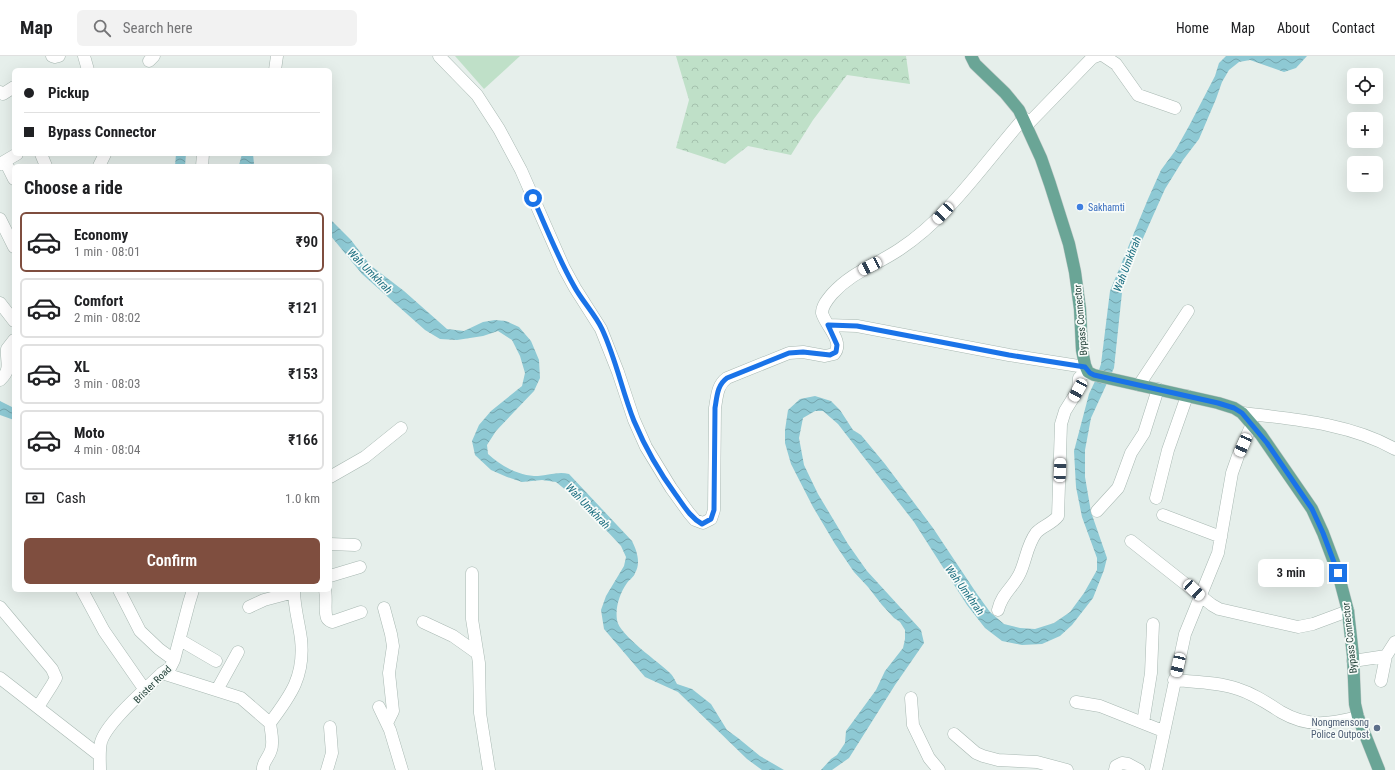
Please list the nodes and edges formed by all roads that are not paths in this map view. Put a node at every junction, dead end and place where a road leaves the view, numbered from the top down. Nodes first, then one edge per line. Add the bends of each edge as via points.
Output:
1 (52, 56) edge
2 (58, 56) edge
3 (84, 56) edge
4 (276, 56) edge
5 (439, 56) edge
6 (1097, 56) edge
7 (1104, 56) edge
8 (976, 63) edge
9 (87, 68) edge
10 (275, 68) edge
11 (12, 88) edge
12 (0, 92) edge
13 (1176, 108) dead end
14 (1025, 122) junction
15 (14, 156) edge
16 (3, 162) edge
17 (12, 176) edge
18 (0, 219) edge
19 (12, 238) edge
20 (1188, 311) dead end
21 (828, 325) junction
22 (12, 343) edge
23 (1089, 371) junction
24 (0, 380) edge
25 (1138, 385) junction
26 (1158, 389) junction
27 (1187, 396) junction
28 (1242, 413) junction
29 (1252, 424) junction
30 (401, 428) dead end
31 (1395, 449) edge
32 (332, 476) edge
33 (1156, 498) dead end
34 (1097, 511) dead end
35 (1163, 515) dead end
36 (1221, 536) junction
37 (1131, 541) dead end
38 (332, 544) edge
39 (355, 545) dead end
40 (360, 567) dead end
41 (472, 573) dead end
42 (332, 575) edge
43 (83, 592) edge
44 (120, 592) edge
45 (192, 592) edge
46 (291, 592) edge
47 (294, 592) edge
48 (326, 592) edge
49 (1200, 596) junction
50 (249, 607) dead end
51 (384, 608) dead end
52 (1, 609) edge
53 (998, 610) dead end
54 (1348, 611) junction
55 (361, 612) dead end
56 (423, 622) dead end
57 (1153, 624) dead end
58 (180, 640) junction
59 (1395, 642) edge
60 (238, 652) dead end
61 (477, 653) junction
62 (1386, 656) junction
63 (174, 660) junction
64 (216, 661) dead end
65 (1353, 661) junction
66 (162, 673) junction
67 (0, 678) edge
68 (1174, 680) junction
69 (1381, 680) dead end
70 (145, 690) junction
71 (217, 690) junction
72 (911, 698) dead end
73 (1076, 702) dead end
74 (38, 707) junction
75 (379, 707) dead end
76 (1358, 717) junction
77 (387, 723) junction
78 (1142, 723) junction
79 (270, 724) junction
80 (330, 727) dead end
81 (1163, 731) junction
82 (954, 734) dead end
83 (99, 755) junction
84 (100, 770) edge
85 (263, 770) edge
86 (327, 770) edge
87 (402, 770) edge
88 (489, 770) edge
89 (939, 770) edge
90 (1067, 770) edge
91 (1115, 770) edge
92 (1139, 770) edge
93 (1156, 770) edge
94 (1379, 770) edge

1 - 2 street
3 - 9 street
4 - 10 street
5 - 21 street via 477,95 499,129 521,170 574,288 602,329 646,447 671,488 695,520 702,524 713,516 715,408 721,384 727,378 789,353 803,352 826,356 834,354 837,345
6 - 14 street
7 - 13 street via 1116,64 1138,95
8 - 14 main road, Bypass Connector via 1012,99
11 - 12 street via 3,94
14 - 21 street via 924,232 839,286 822,309
14 - 23 main road, Bypass Connector via 1050,184 1069,244 1080,309 1082,350
15 - 16 street
16 - 17 street
18 - 19 street
20 - 25 street
21 - 23 street via 857,326
22 - 24 street via 7,350 8,368
23 - 25 main road, Bypass Connector
23 - 53 street via 1079,378 1078,390 1065,411 1061,424 1058,516 1040,529 1029,544 1020,573 1000,600
25 - 26 main road, Bypass Connector
26 - 27 main road, Bypass Connector
26 - 34 street via 1144,432 1131,453 1118,488
27 - 28 main road, Bypass Connector via 1222,404
27 - 33 street via 1168,450
28 - 29 main road, Bypass Connector
28 - 31 street via 1347,430 1381,441
29 - 36 street via 1232,473
29 - 54 main road, Bypass Connector via 1312,509 1335,566
30 - 32 street via 366,457
35 - 36 street
36 - 49 street via 1214,565
37 - 49 street
38 - 39 street
40 - 42 street
41 - 61 street via 472,619
43 - 70 street via 104,631
44 - 63 street via 140,630
45 - 58 street, Brister Road
46 - 50 street
47 - 79 street via 302,657 300,673 293,690
48 - 55 street via 328,620 332,622
49 - 54 street via 1219,609 1298,627
49 - 68 street via 1185,634
51 - 77 street via 392,646 389,680 393,711
52 - 74 street via 52,669 56,678
54 - 65 main road, Bypass Connector
56 - 61 street via 453,636
57 - 78 street via 1150,673
58 - 63 street, Brister Road
58 - 64 street
59 - 62 street
60 - 71 street
61 - 88 street via 480,713
62 - 65 street
62 - 69 street
63 - 66 street, Brister Road via 170,668
65 - 76 main road, Bypass Connector
66 - 70 street, Brister Road
66 - 71 street
67 - 74 street
68 - 76 street via 1224,685 1256,696 1289,716 1314,723 1329,724
68 - 81 street
70 - 83 street, Brister Road via 115,720 101,742
71 - 79 street via 241,698
72 - 89 street via 913,725 929,758
73 - 78 street via 1100,706
74 - 83 street
75 - 77 street
76 - 94 main road, Bypass Connector
77 - 87 street
78 - 81 street
79 - 85 street via 272,748 263,764
80 - 86 street via 332,754
81 - 93 street
82 - 90 street via 982,756 998,760 1036,762
83 - 84 street, Brister Road
91 - 92 street via 1116,766 1122,763

